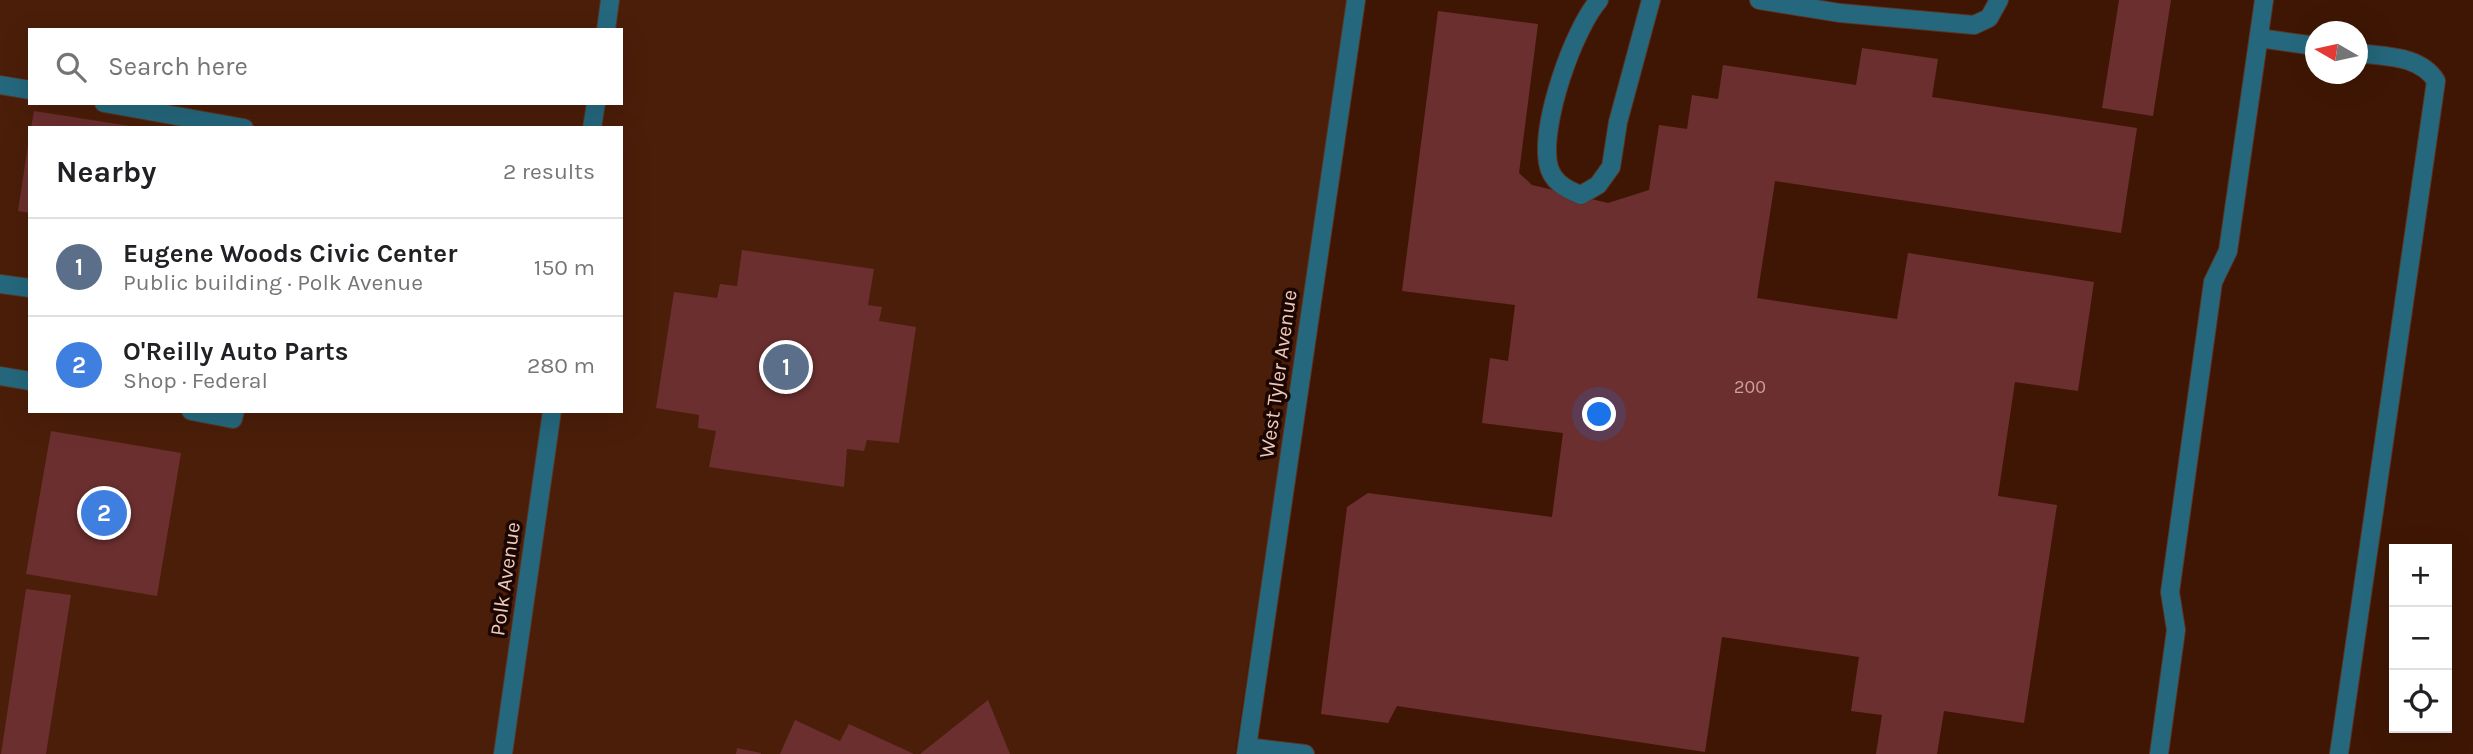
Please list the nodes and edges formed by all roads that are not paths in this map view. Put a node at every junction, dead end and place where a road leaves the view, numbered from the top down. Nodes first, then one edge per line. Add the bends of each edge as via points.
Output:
1 (610, 0) edge
2 (1356, 0) edge
3 (1599, 0) edge
4 (1651, 0) edge
5 (1759, 0) edge
6 (1999, 0) edge
7 (2264, 0) edge
8 (606, 28) edge
9 (2259, 38) junction
10 (2305, 45) edge
11 (2368, 55) edge
12 (0, 85) edge
13 (28, 90) edge
14 (115, 105) edge
15 (596, 105) edge
16 (233, 126) edge
17 (592, 126) edge
18 (0, 284) edge
19 (28, 288) edge
20 (0, 376) edge
21 (28, 381) edge
22 (202, 413) edge
23 (234, 413) edge
24 (552, 413) edge
25 (1247, 750) edge
26 (503, 754) edge
27 (1305, 754) edge
28 (2159, 754) edge
29 (2339, 754) edge

1 - 8 street
2 - 25 street, West Tyler Avenue
3 - 4 street via 1576,35 1558,89 1548,141 1548,165 1560,186 1581,195 1598,186 1611,167 1618,122
5 - 6 street via 1840,13 1974,25 1989,18
7 - 9 street
9 - 10 street
9 - 28 street via 2228,251 2211,295 2170,592 2176,630
11 - 29 street via 2416,62 2436,81
12 - 13 street
14 - 16 street
15 - 17 street
18 - 19 street
20 - 21 street
22 - 23 street via 233,419
24 - 26 street, Polk Avenue
25 - 27 street

